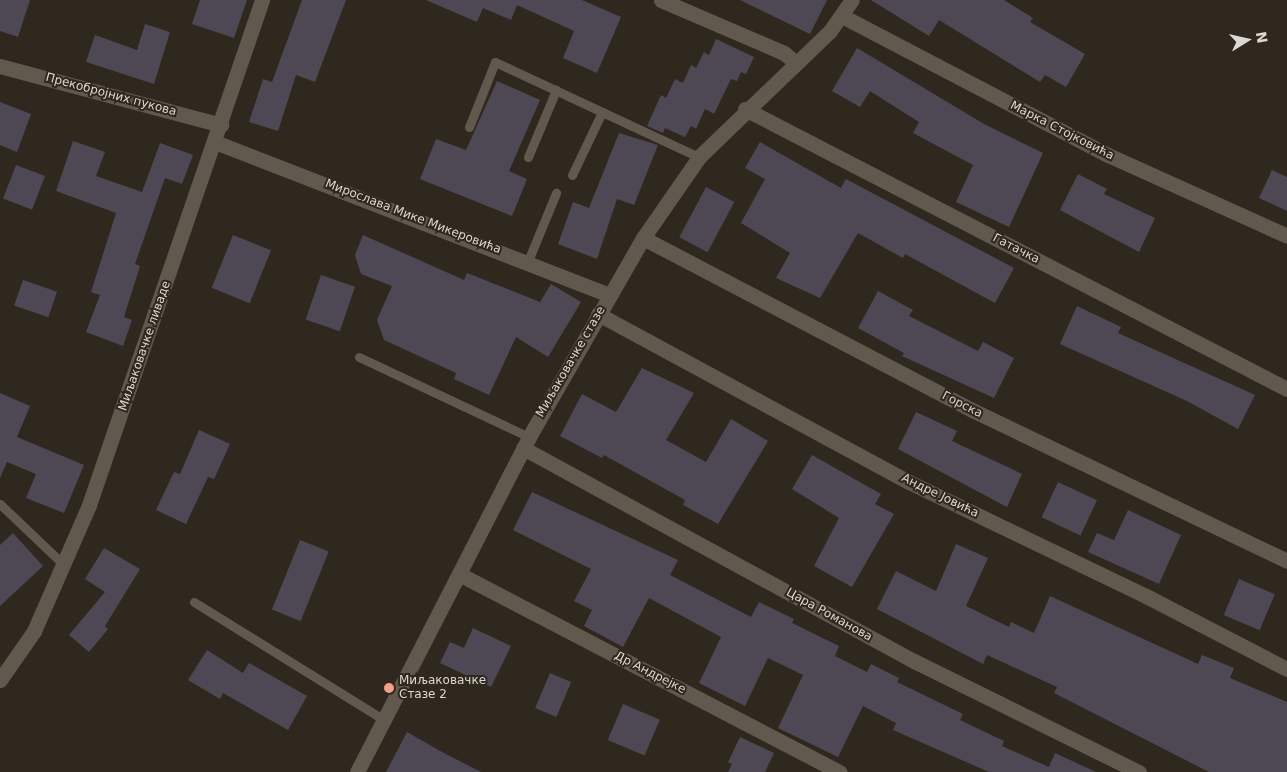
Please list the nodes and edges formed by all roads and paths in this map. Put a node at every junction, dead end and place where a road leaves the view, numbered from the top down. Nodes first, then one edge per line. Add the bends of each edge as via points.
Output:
1 (262, 0) edge
2 (661, 0) edge
3 (852, 0) edge
4 (842, 16) junction
5 (796, 63) junction
6 (0, 66) edge
7 (556, 90) junction
8 (745, 109) junction
9 (602, 112) junction
10 (221, 125) junction
11 (469, 127) dead end
12 (215, 142) junction
13 (528, 157) dead end
14 (699, 157) junction
15 (572, 175) dead end
16 (556, 193) dead end
17 (1287, 236) edge
18 (643, 238) junction
19 (528, 261) junction
20 (609, 295) junction
21 (598, 314) junction
22 (359, 357) dead end
23 (1287, 389) edge
24 (526, 442) junction
25 (0, 504) edge
26 (1287, 561) edge
27 (64, 565) junction
28 (459, 574) junction
29 (194, 602) dead end
30 (1287, 669) edge
31 (0, 680) edge
32 (386, 721) junction
33 (357, 772) edge
34 (840, 772) edge
35 (1140, 772) edge

1 - 10 street, Миљаковачке ливаде
2 - 5 street via 784,53
3 - 4 street, Миљаковачке стазе
4 - 5 street, Миљаковачке стазе
4 - 17 street, Марка Стојковића via 1108,155
5 - 8 street, Миљаковачке стазе
6 - 10 street, Прекобројних пукова
7 - 9 lane
7 - 11 lane via 496,62
7 - 13 lane
8 - 14 street, Миљаковачке стазе
8 - 23 street, Гатачка
9 - 14 lane
9 - 15 lane
10 - 12 street, Миљаковачке ливаде
12 - 19 street, Мирослава Мике Микеровића
12 - 27 street, Миљаковачке ливаде via 102,469
14 - 18 street, Миљаковачке стазе
16 - 19 lane
18 - 20 street, Миљаковачке стазе
18 - 26 street, Горска via 972,410
19 - 20 street, Мирослава Мике Микеровића
20 - 21 street, Миљаковачке стазе
21 - 24 street, Миљаковачке стазе
21 - 30 street, Андре Јовића via 909,482 1146,596
22 - 24 lane
24 - 28 street, Миљаковачке стазе
24 - 35 street, Цара Романова via 914,662
25 - 27 lane
27 - 31 street, Миљаковачке ливаде via 34,631
28 - 32 street, Миљаковачке стазе
28 - 34 street, Др Андрејке
29 - 32 lane
32 - 33 street, Миљаковачке стазе

